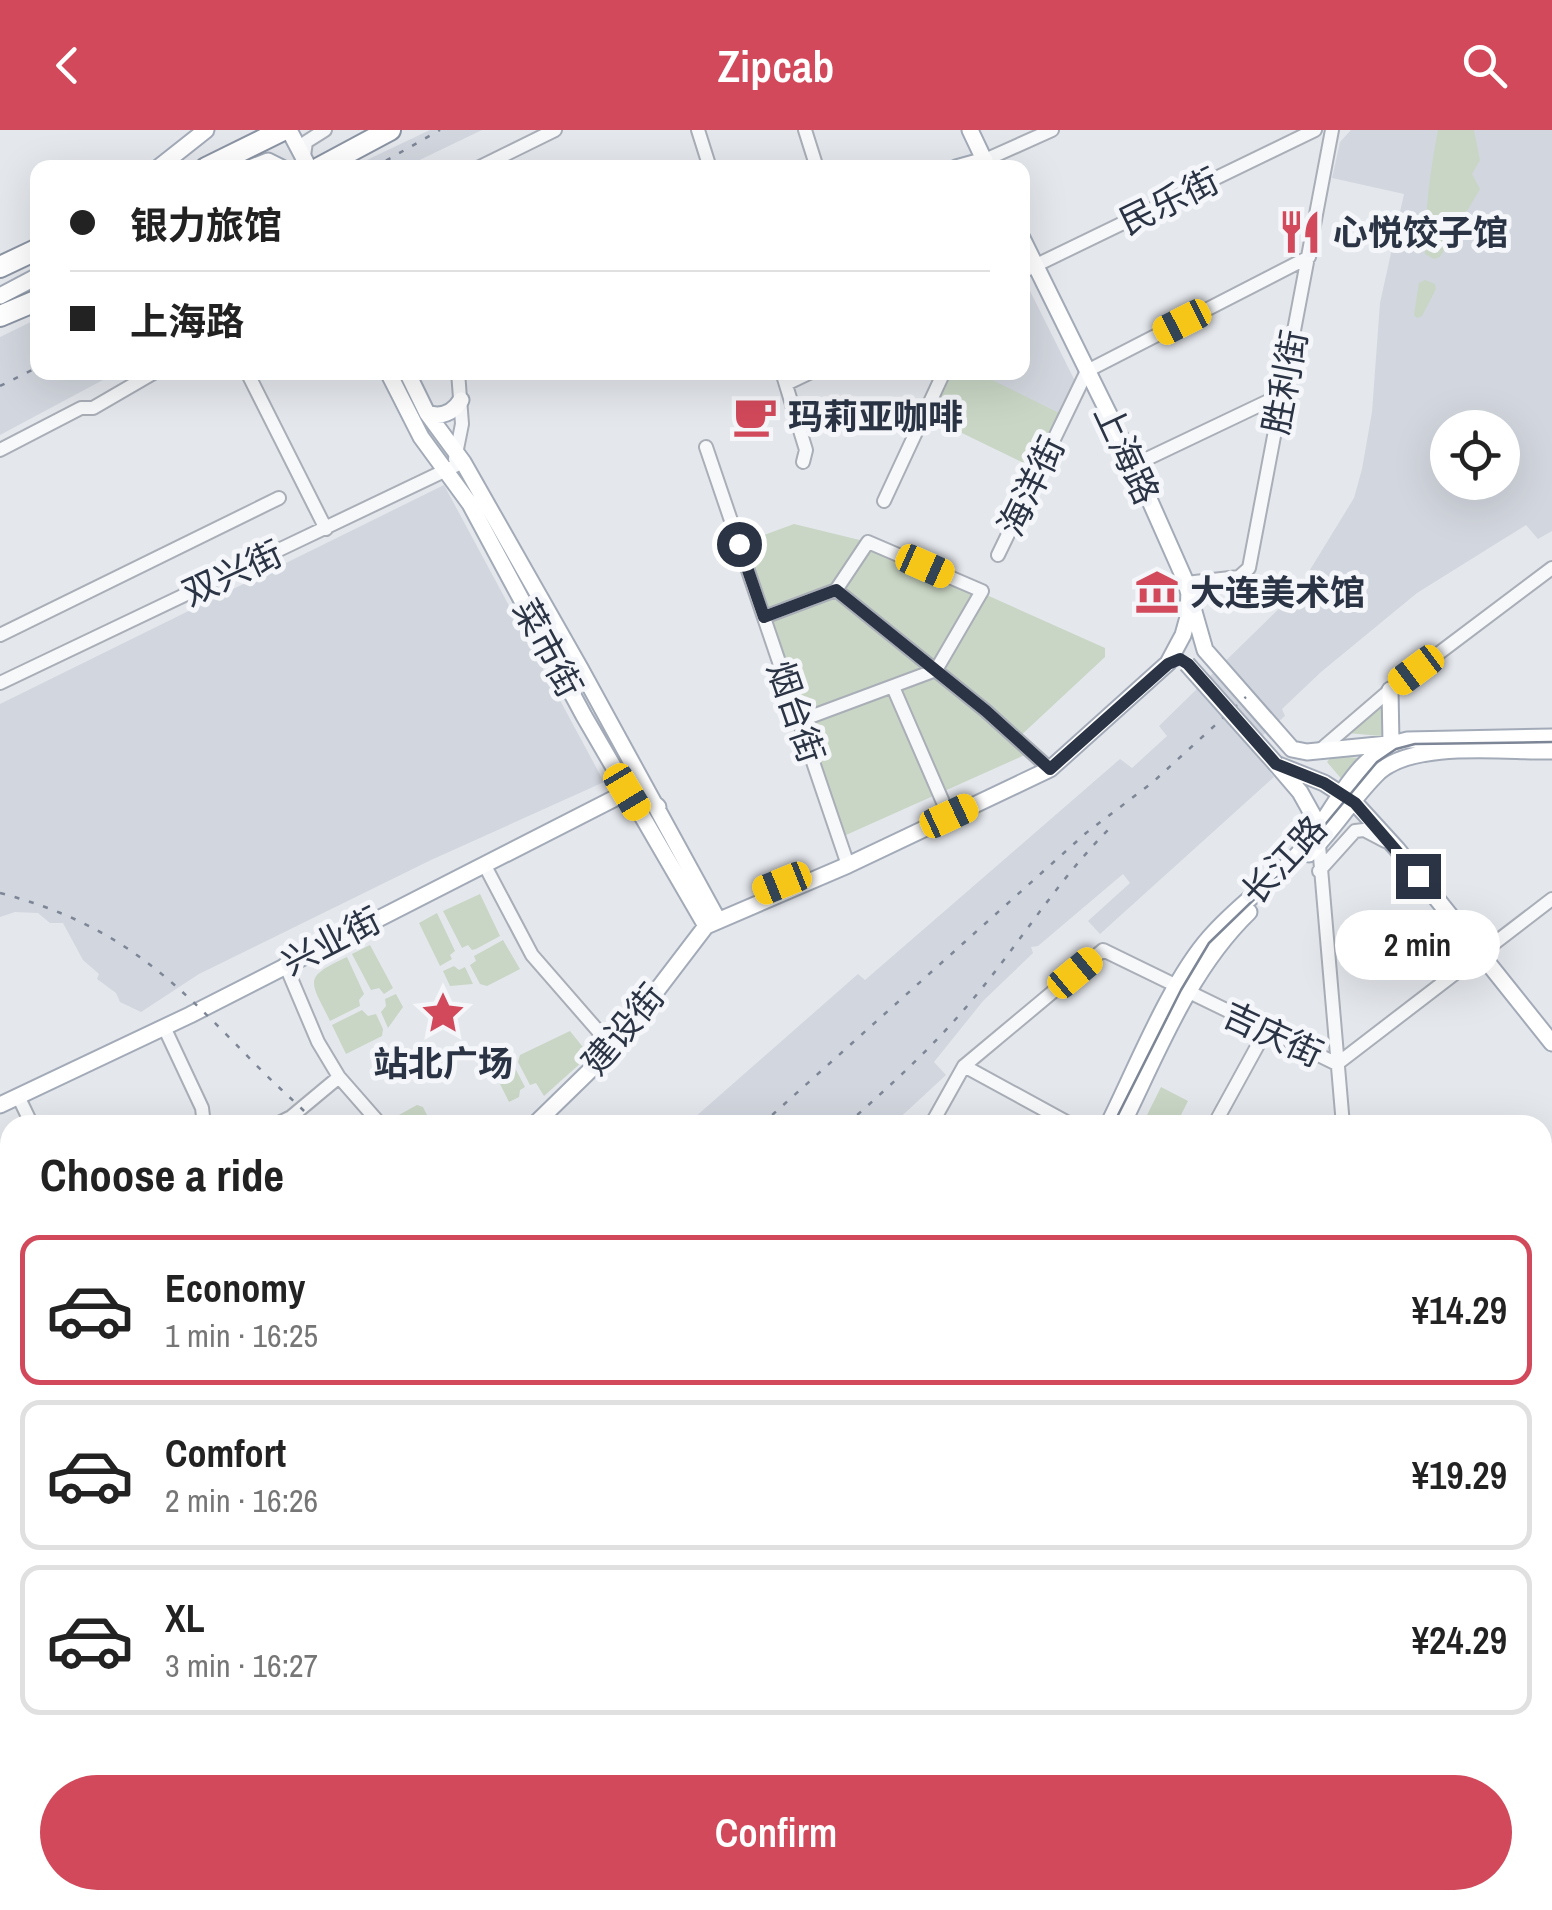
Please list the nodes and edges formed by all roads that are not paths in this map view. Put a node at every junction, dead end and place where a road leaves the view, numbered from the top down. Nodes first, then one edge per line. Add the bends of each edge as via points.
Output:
1 (206, 130) edge
2 (325, 130) edge
3 (390, 130) edge
4 (402, 130) edge
5 (555, 130) edge
6 (698, 130) edge
7 (805, 130) edge
8 (970, 130) edge
9 (1052, 130) edge
10 (1315, 130) edge
11 (1332, 130) edge
12 (278, 132) edge
13 (168, 160) edge
14 (222, 160) edge
15 (315, 160) edge
16 (317, 160) edge
17 (322, 160) edge
18 (323, 160) edge
19 (494, 160) edge
20 (707, 160) edge
21 (814, 160) edge
22 (984, 160) edge
23 (994, 160) edge
24 (30, 253) edge
25 (1309, 257) junction
26 (0, 267) edge
27 (1030, 269) edge
28 (1030, 271) edge
29 (30, 280) edge
30 (0, 296) edge
31 (30, 303) edge
32 (0, 316) edge
33 (1087, 371) junction
34 (141, 380) edge
35 (251, 380) edge
36 (392, 380) edge
37 (411, 380) edge
38 (459, 380) edge
39 (785, 380) edge
40 (940, 380) edge
41 (1282, 394) junction
42 (461, 400) junction
43 (427, 413) junction
44 (704, 442) dead end
45 (0, 450) edge
46 (456, 462) junction
47 (803, 462) dead end
48 (1134, 466) junction
49 (279, 498) dead end
50 (884, 501) dead end
51 (326, 529) junction
52 (998, 555) dead end
53 (1552, 569) edge
54 (1188, 587) junction
55 (836, 590) junction
56 (764, 617) junction
57 (0, 635) edge
58 (1178, 644) junction
59 (1205, 650) junction
60 (1168, 664) junction
61 (936, 670) junction
62 (0, 683) edge
63 (893, 687) junction
64 (1390, 690) junction
65 (799, 721) junction
66 (1552, 737) edge
67 (1390, 744) junction
68 (1346, 748) junction
69 (1319, 751) junction
70 (1552, 751) edge
71 (1276, 764) junction
72 (1047, 766) junction
73 (1324, 783) junction
74 (627, 792) junction
75 (1348, 798) junction
76 (658, 807) junction
77 (947, 813) junction
78 (1319, 826) junction
79 (1318, 844) junction
80 (1397, 849) junction
81 (847, 861) junction
82 (484, 864) junction
83 (1319, 871) junction
84 (1552, 899) edge
85 (713, 919) junction
86 (1480, 956) junction
87 (285, 964) junction
88 (1182, 990) junction
89 (164, 1027) junction
90 (1265, 1032) junction
91 (1552, 1044) edge
92 (613, 1048) junction
93 (1336, 1064) junction
94 (964, 1066) junction
95 (339, 1077) junction
96 (18, 1096) junction
97 (0, 1106) edge
98 (27, 1115) edge
99 (203, 1115) edge
100 (293, 1115) edge
101 (372, 1115) edge
102 (544, 1115) edge
103 (937, 1115) edge
104 (1054, 1115) edge
105 (1113, 1115) edge
106 (1126, 1115) edge
107 (1219, 1115) edge
108 (1342, 1115) edge

1 - 13 main road
2 - 16 street via 306,142
3 - 17 highway
4 - 18 street
5 - 19 street
6 - 20 street
7 - 21 street
8 - 22 main road
9 - 23 street
10 - 27 street, 民乐街
11 - 25 street, 胜利街
12 - 14 highway
12 - 15 main road
24 - 26 highway
25 - 33 street
25 - 41 street, 胜利街
28 - 33 main road, 上海路
29 - 30 main road
31 - 32 highway
33 - 48 main road, 上海路
33 - 52 street, 海洋街
34 - 45 street
35 - 51 street
36 - 46 main road, 菜市街 via 422,437
37 - 43 main road, 菜市街
38 - 42 street
39 - 47 street via 806,450
40 - 50 street
41 - 48 street
41 - 54 street, 胜利街 via 1249,568 1240,577
42 - 43 main road via 450,412
42 - 46 street
43 - 46 main road, 菜市街
44 - 56 street, 烟台街
46 - 51 street, 双兴街
46 - 74 main road, 菜市街 via 470,504
46 - 76 main road
48 - 54 main road, 上海路
49 - 57 street
51 - 62 street, 双兴街
53 - 64 street
54 - 58 main road via 1188,617
54 - 59 main road, 上海路
55 - 56 street
55 - 61 street
55 - 61 street via 868,542 982,591
56 - 65 street, 烟台街
58 - 59 main road
58 - 60 main road
58 - 72 main road
59 - 69 main road via 1292,748
60 - 71 main road, bridge via 1188,664
60 - 72 main road
61 - 63 street
61 - 72 street
63 - 65 street
63 - 77 street
64 - 67 main road
64 - 69 street
65 - 81 street, 烟台街
66 - 67 main road
67 - 68 main road
67 - 75 main road, 长江路 via 1370,758
68 - 69 main road
68 - 73 main road via 1319,759 1316,770
70 - 75 main road, 长江路 via 1411,755
71 - 73 main road
71 - 78 main road
72 - 77 main road
73 - 75 main road
74 - 76 main road via 639,789
74 - 82 main road, 兴业街
74 - 85 main road, 菜市街
75 - 78 main road, 长江路
75 - 79 main road, 长江路
75 - 80 main road
76 - 85 main road
77 - 81 main road
78 - 79 main road
78 - 88 main road, 长江路 via 1208,938
79 - 83 street
79 - 88 main road, 长江路
80 - 83 street via 1354,831
80 - 86 main road
81 - 85 main road
82 - 87 main road, 兴业街
82 - 92 street via 532,955
83 - 93 street
84 - 86 street, 吉庆街
85 - 92 main road, 建设街
86 - 91 main road
86 - 93 street, 吉庆街
87 - 89 main road, 兴业街
87 - 95 street
88 - 90 street, 吉庆街
88 - 94 street, 吉庆街 via 1103,950
88 - 105 main road, 长江路
88 - 106 main road, 长江路
89 - 96 main road, 兴业街
89 - 99 street
90 - 93 street, 吉庆街
90 - 107 street
92 - 102 main road, 建设街
93 - 108 street
94 - 103 street
94 - 104 street
95 - 100 street
95 - 101 street
96 - 97 main road, 兴业街
96 - 98 street

